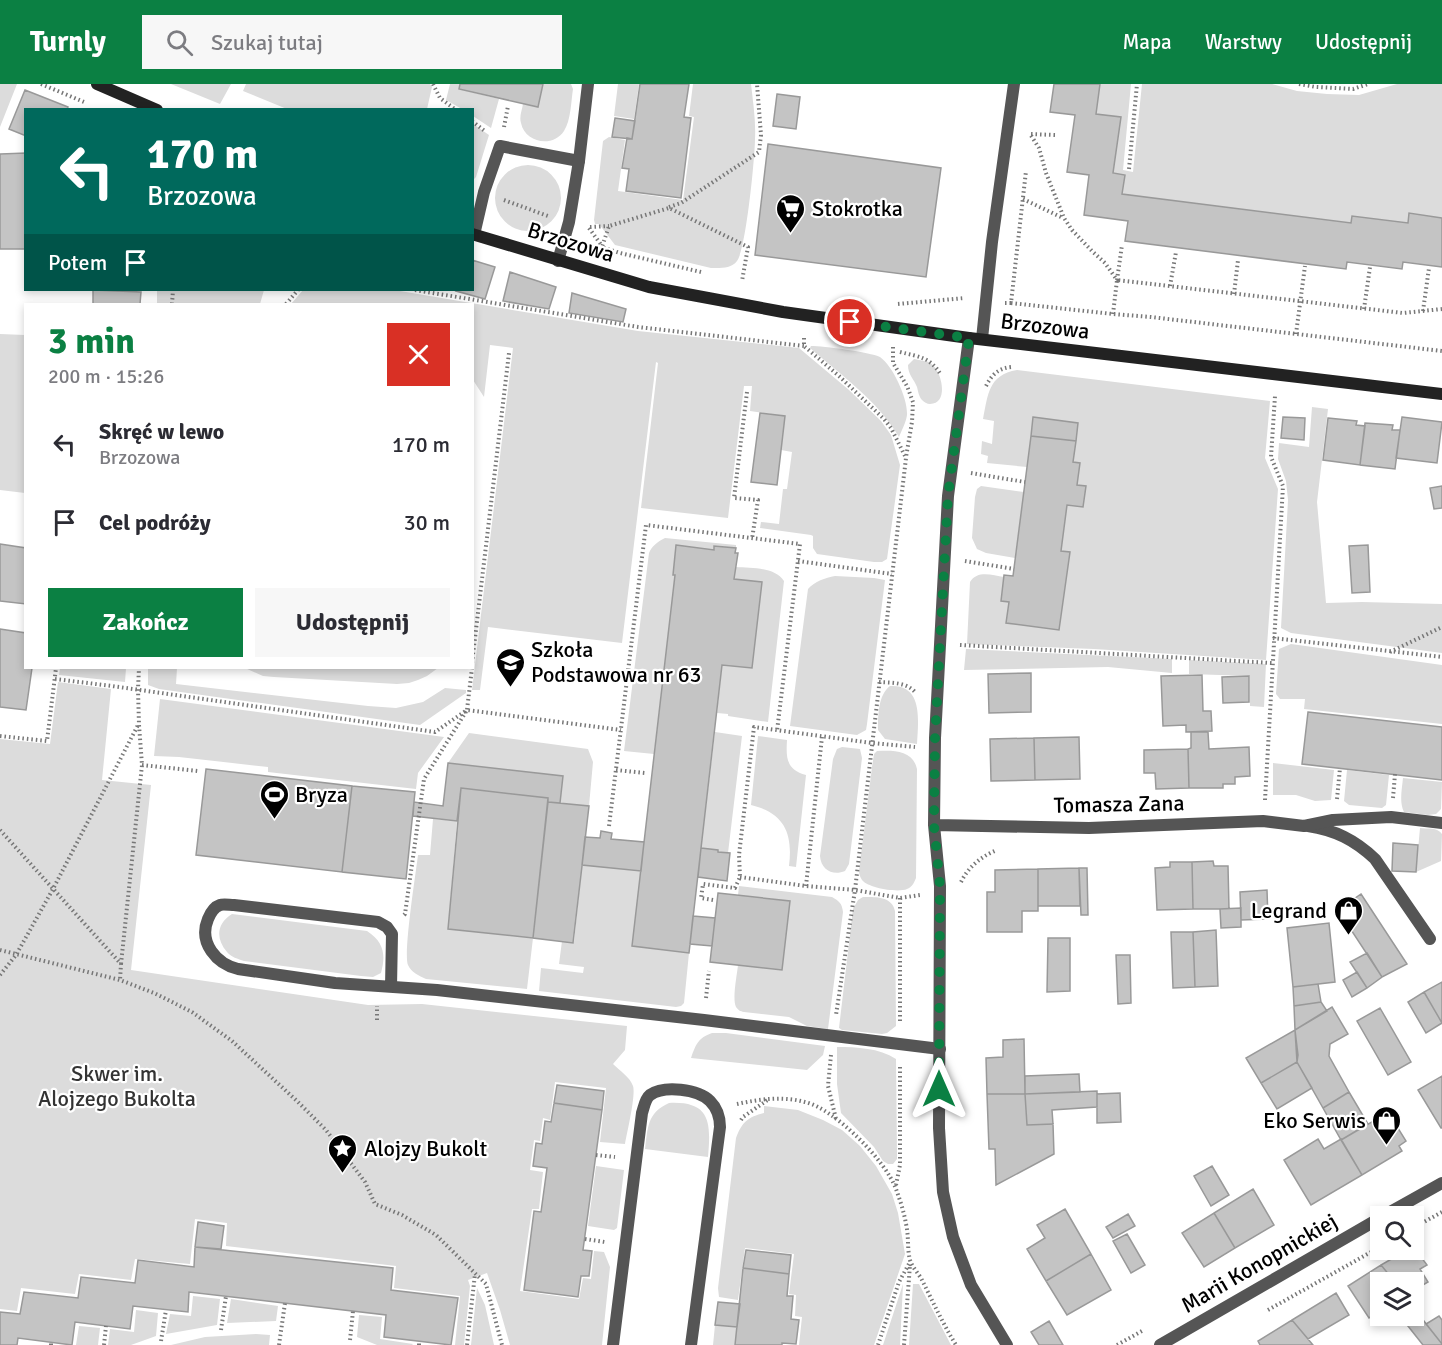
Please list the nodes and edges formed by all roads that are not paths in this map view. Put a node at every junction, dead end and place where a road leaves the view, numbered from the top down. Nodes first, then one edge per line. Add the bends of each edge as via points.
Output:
1 (97, 84) edge
2 (588, 84) edge
3 (1014, 84) edge
4 (153, 108) edge
5 (579, 161) junction
6 (474, 230) edge
7 (474, 234) edge
8 (558, 261) junction
9 (969, 338) junction
10 (982, 339) junction
11 (1442, 394) edge
12 (1442, 823) edge
13 (934, 825) junction
14 (1304, 826) junction
15 (1430, 939) dead end
16 (391, 987) junction
17 (939, 1049) junction
18 (1442, 1183) edge
19 (1401, 1206) edge
20 (1370, 1223) edge
21 (613, 1345) edge
22 (691, 1345) edge
23 (1007, 1345) edge
24 (1160, 1345) edge

1 - 4 street
2 - 5 street
3 - 10 street
5 - 6 street via 500,146
5 - 8 street
7 - 8 street, Brzozowa
8 - 9 street, Brzozowa via 649,287 783,312
9 - 10 street, Brzozowa
9 - 13 street via 948,496
10 - 11 street, Brzozowa
12 - 14 street via 1391,817
13 - 14 street, Tomasza Zana via 1089,828 1263,821
13 - 17 street via 940,886
14 - 15 street via 1338,833 1365,849
16 - 16 street via 335,983 227,966 209,948 205,925 219,905 378,922 392,934
16 - 17 street
17 - 23 street via 943,1192 953,1237 971,1285
18 - 19 street, Marii Konopnickiej
20 - 24 street, Marii Konopnickiej
21 - 22 street via 642,1113 651,1095 669,1090 704,1096 720,1117

